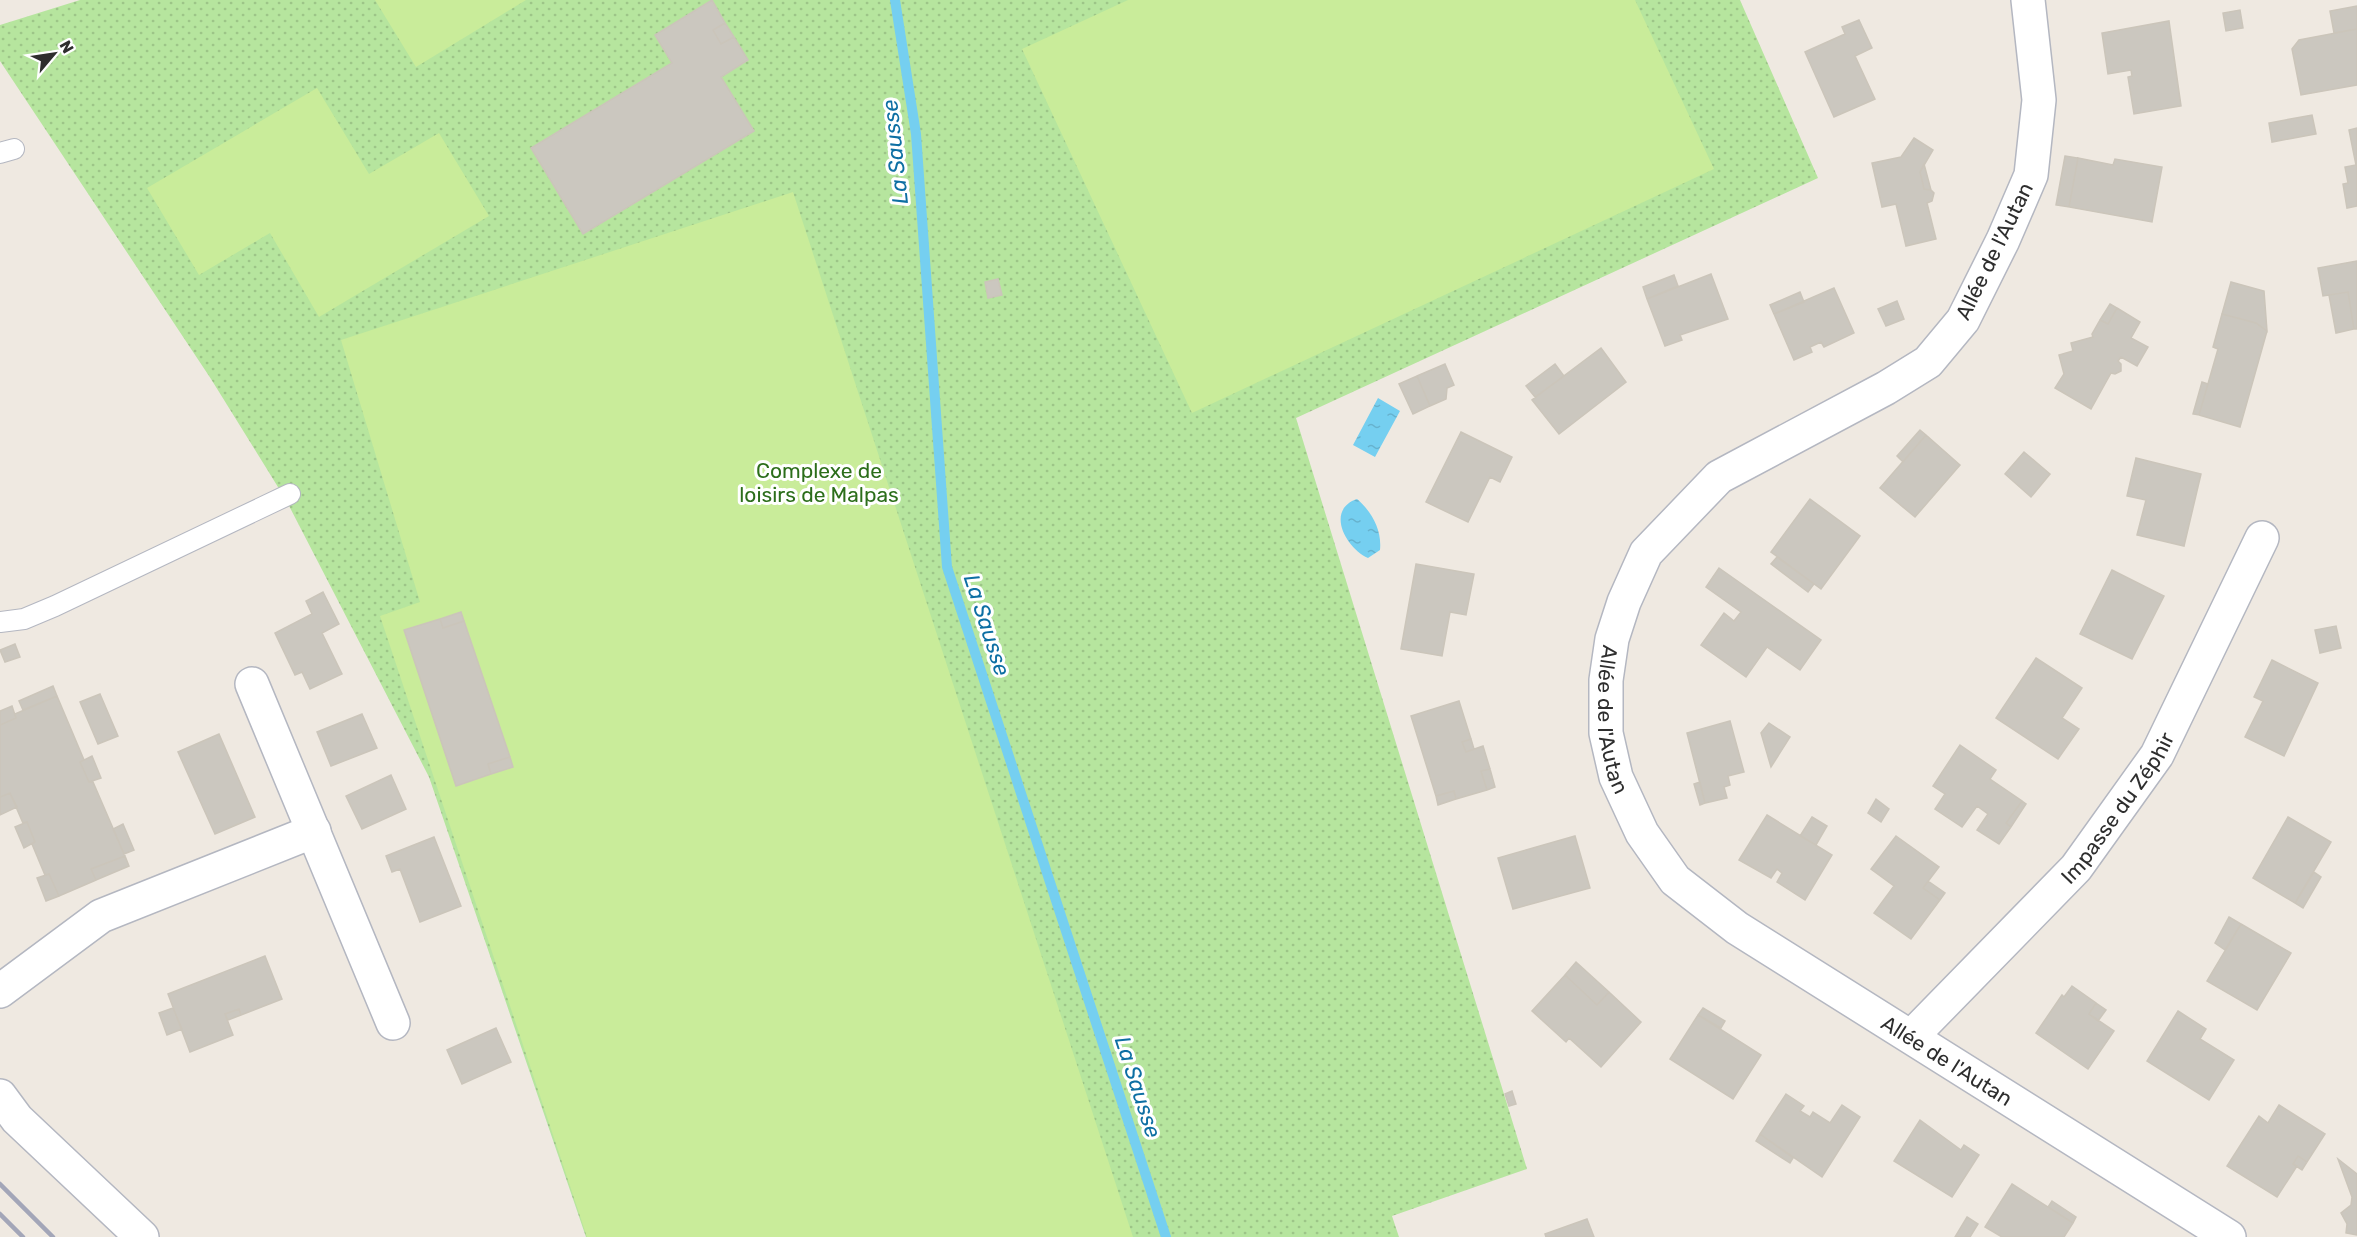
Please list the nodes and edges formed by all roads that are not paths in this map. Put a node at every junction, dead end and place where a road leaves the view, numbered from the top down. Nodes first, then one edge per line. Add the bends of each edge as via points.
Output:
1 (2028, 0) edge
2 (290, 495) dead end
3 (2262, 538) dead end
4 (0, 622) edge
5 (252, 684) dead end
6 (314, 831) junction
7 (0, 991) edge
8 (393, 1023) dead end
9 (1912, 1036) junction
10 (0, 1096) edge
11 (142, 1237) edge
12 (2229, 1237) edge

1 - 9 street, Allée de l'Autan via 2039,100 2031,175 1963,320 1928,362 1719,477 1683,513 1646,554 1637,573 1612,639 1606,680 1606,733 1617,777 1642,832 1675,880 1737,928
2 - 4 lane via 45,610 24,619
3 - 9 street, Impasse du Zéphir via 2157,755 2076,868
5 - 6 street
6 - 7 street via 101,916
6 - 8 street
9 - 12 street, Allée de l'Autan
10 - 11 street via 17,1119

